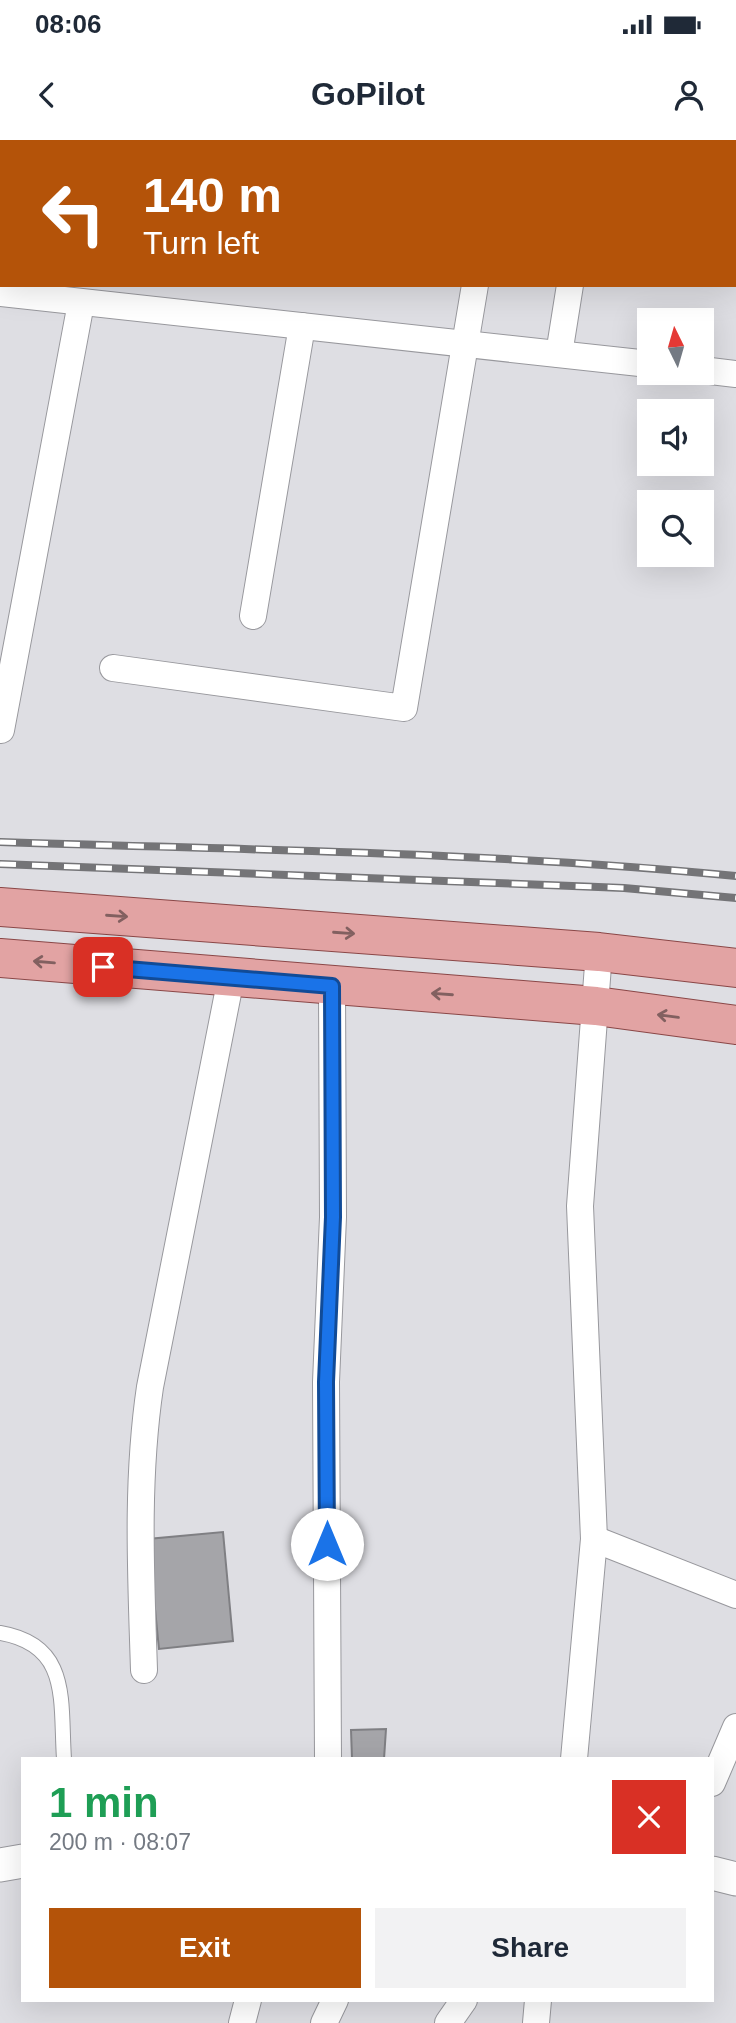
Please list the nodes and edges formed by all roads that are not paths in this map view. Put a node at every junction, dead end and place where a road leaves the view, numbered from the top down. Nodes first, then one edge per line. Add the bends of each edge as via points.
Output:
1 (475, 287) edge
2 (570, 287) edge
3 (7, 291) edge
4 (81, 303) junction
5 (302, 326) junction
6 (466, 343) junction
7 (559, 354) junction
8 (637, 363) edge
9 (714, 371) edge
10 (736, 374) edge
11 (253, 615) dead end
12 (113, 668) dead end
13 (1, 730) edge
14 (0, 907) edge
15 (599, 952) junction
16 (0, 958) edge
17 (736, 968) edge
18 (231, 978) junction
19 (332, 986) junction
20 (596, 1006) junction
21 (736, 1025) edge
22 (594, 1539) junction
23 (736, 1595) edge
24 (0, 1633) edge
25 (144, 1670) dead end
26 (736, 1727) edge
27 (64, 1757) edge
28 (328, 1757) edge
29 (574, 1757) edge
30 (714, 1778) edge
31 (21, 1861) edge
32 (0, 1865) edge
33 (714, 1874) edge
34 (736, 1879) edge
35 (247, 2002) edge
36 (334, 2002) edge
37 (463, 2002) edge
38 (538, 2002) edge
39 (242, 2023) edge
40 (324, 2023) edge
41 (448, 2023) edge
42 (536, 2023) edge

1 - 6 street
2 - 7 street
3 - 4 street
4 - 5 street
4 - 13 street
5 - 6 street
5 - 11 street
6 - 7 street
6 - 12 street via 404,708
7 - 8 street
9 - 10 street
14 -> 15 main road
15 - 17 main road
15 - 20 street
18 -> 16 main road
18 - 19 main road
18 - 25 street via 141,1448
20 -> 19 main road
19 - 28 street via 333,1217 326,1382
21 -> 20 main road
20 - 22 street via 580,1206
22 - 23 street
22 - 29 street
24 - 27 lane via 36,1644 51,1660 59,1688
26 - 30 street
31 - 32 street
33 - 34 street
35 - 39 street
36 - 40 street
37 - 41 street
38 - 42 street

